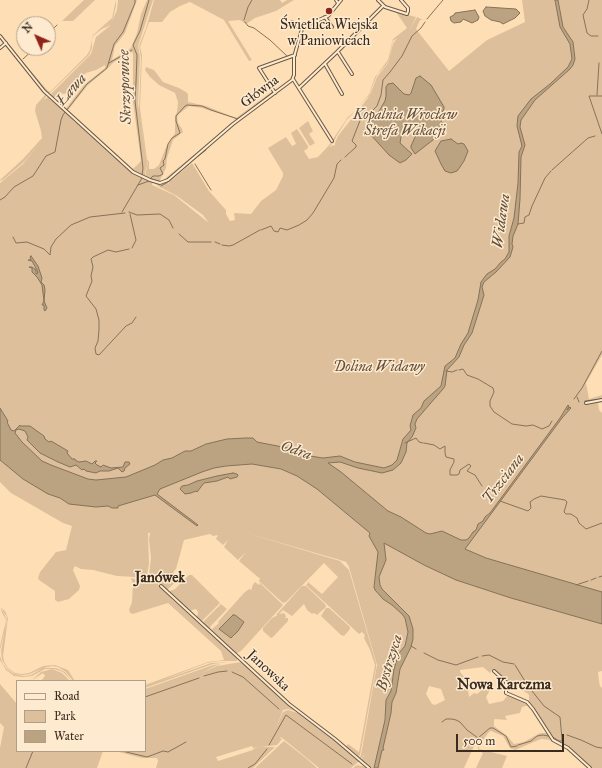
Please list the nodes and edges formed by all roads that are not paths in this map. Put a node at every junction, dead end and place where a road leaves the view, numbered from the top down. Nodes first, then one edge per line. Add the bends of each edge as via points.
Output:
1 (336, 0) edge
2 (342, 0) edge
3 (378, 0) edge
4 (401, 0) edge
5 (338, 3) junction
6 (383, 6) junction
7 (325, 17) junction
8 (292, 22) dead end
9 (332, 27) dead end
10 (302, 29) junction
11 (0, 36) edge
12 (6, 43) junction
13 (0, 48) edge
14 (338, 52) junction
15 (295, 55) junction
16 (325, 64) junction
17 (352, 74) dead end
18 (293, 79) junction
19 (299, 88) junction
20 (275, 93) junction
21 (342, 94) dead end
22 (332, 141) dead end
23 (602, 400) edge
24 (586, 403) dead end
25 (161, 586) dead end
26 (494, 671) dead end
27 (368, 767) edge
28 (590, 768) edge

1 - 5 street
2 - 5 street
3 - 6 street
4 - 6 street via 408,8 407,14
5 - 7 street
6 - 14 street
7 - 9 street
7 - 10 street
8 - 10 street
10 - 15 street, Główna
11 - 12 street
12 - 13 street
12 - 20 street, Główna via 48,95 130,169 156,182 168,180
14 - 16 street
14 - 17 street
15 - 18 street, Główna
15 - 20 street via 260,68
16 - 19 street
16 - 21 street
18 - 19 street
18 - 20 street, Główna
19 - 22 street
23 - 24 street
25 - 27 street, Janowska via 289,704
26 - 28 street via 506,682 506,693 527,702 552,739 568,748

